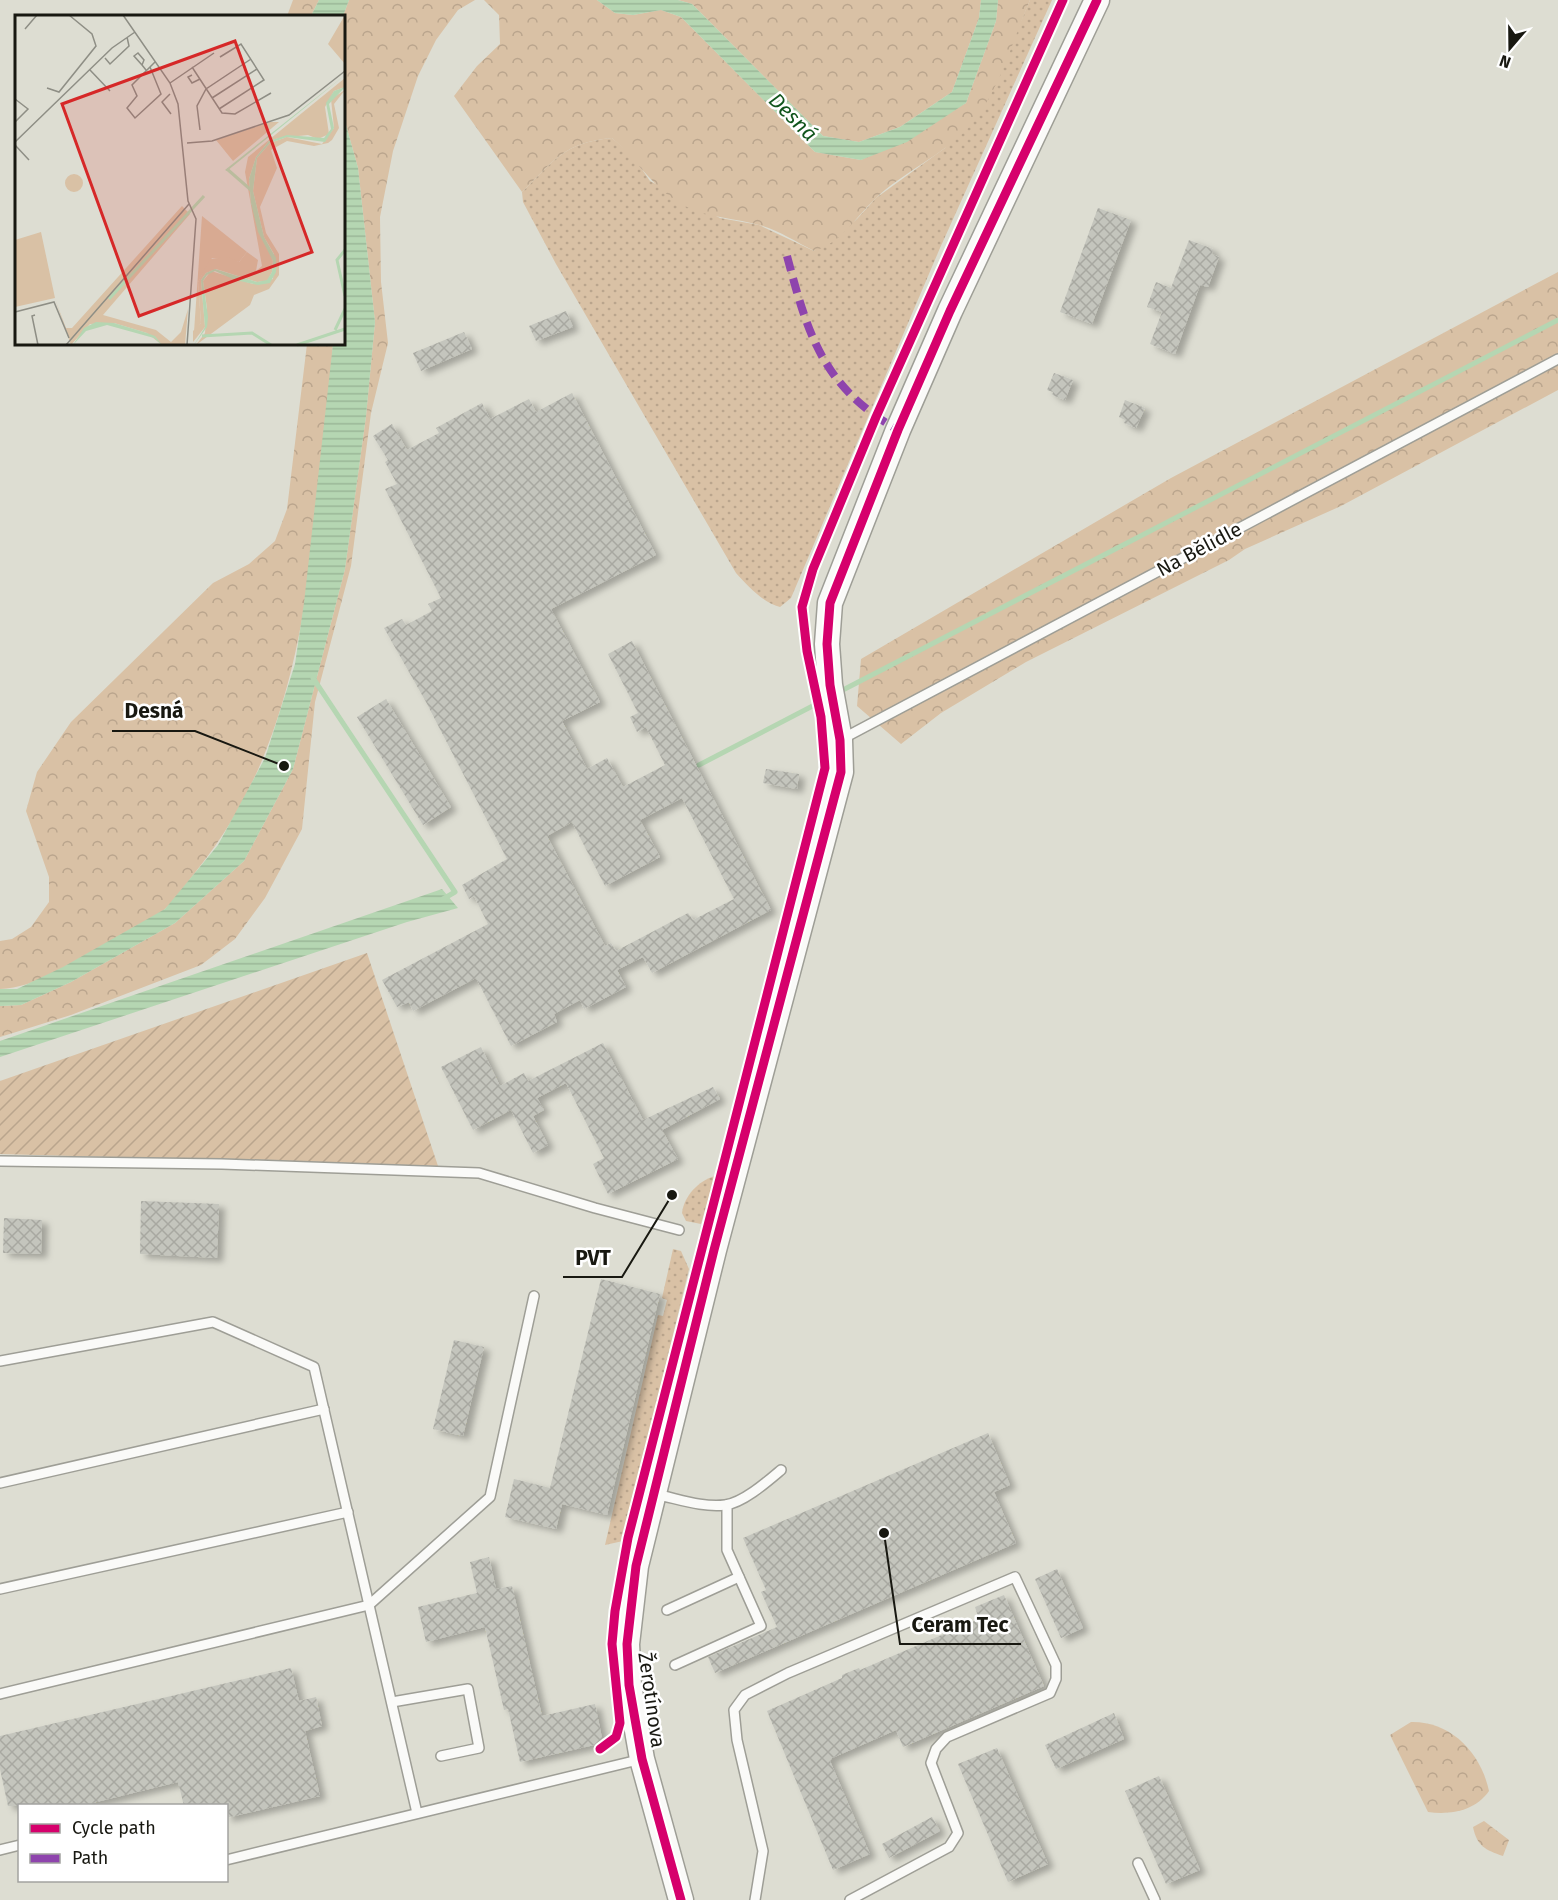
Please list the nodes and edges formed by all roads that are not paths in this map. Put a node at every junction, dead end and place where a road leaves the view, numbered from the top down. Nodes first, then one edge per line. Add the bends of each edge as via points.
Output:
1 (1097, 0) edge
2 (1558, 358) edge
3 (840, 740) junction
4 (0, 1161) edge
5 (679, 1230) dead end
6 (534, 1296) dead end
7 (0, 1361) edge
8 (324, 1409) junction
9 (781, 1470) dead end
10 (0, 1483) edge
11 (654, 1494) junction
12 (727, 1505) junction
13 (348, 1512) junction
14 (739, 1577) junction
15 (0, 1589) edge
16 (369, 1605) junction
17 (667, 1610) dead end
18 (675, 1665) dead end
19 (0, 1694) edge
20 (392, 1702) junction
21 (441, 1756) dead end
22 (642, 1759) junction
23 (417, 1813) junction
24 (18, 1846) edge
25 (0, 1850) edge
26 (228, 1860) edge
27 (1138, 1863) dead end
28 (681, 1900) edge
29 (755, 1900) edge
30 (850, 1900) edge
31 (1155, 1900) edge

1 - 3 street, Žerotínova via 945,322 830,603 827,644
2 - 3 lane, Na Bělidle
3 - 11 street, Žerotínova via 841,772 714,1250
4 - 5 lane via 479,1173
6 - 16 lane via 490,1497
7 - 8 lane via 213,1322 314,1367
8 - 10 lane
8 - 13 lane
9 - 12 lane via 762,1487
11 - 12 lane
11 - 22 street, Žerotínova via 636,1566 627,1644 629,1685
12 - 14 lane via 727,1550
13 - 15 lane
13 - 16 lane
14 - 17 lane
14 - 18 lane via 761,1626
16 - 19 lane
16 - 20 lane
20 - 21 lane via 468,1689 479,1748
20 - 23 lane
22 - 23 lane
22 - 28 street, Žerotínova
23 - 26 lane
24 - 25 lane
27 - 31 lane
29 - 30 lane via 764,1851 737,1740 734,1710 745,1695 1015,1577 1056,1665 1050,1693 947,1737 931,1762 958,1833 949,1847

